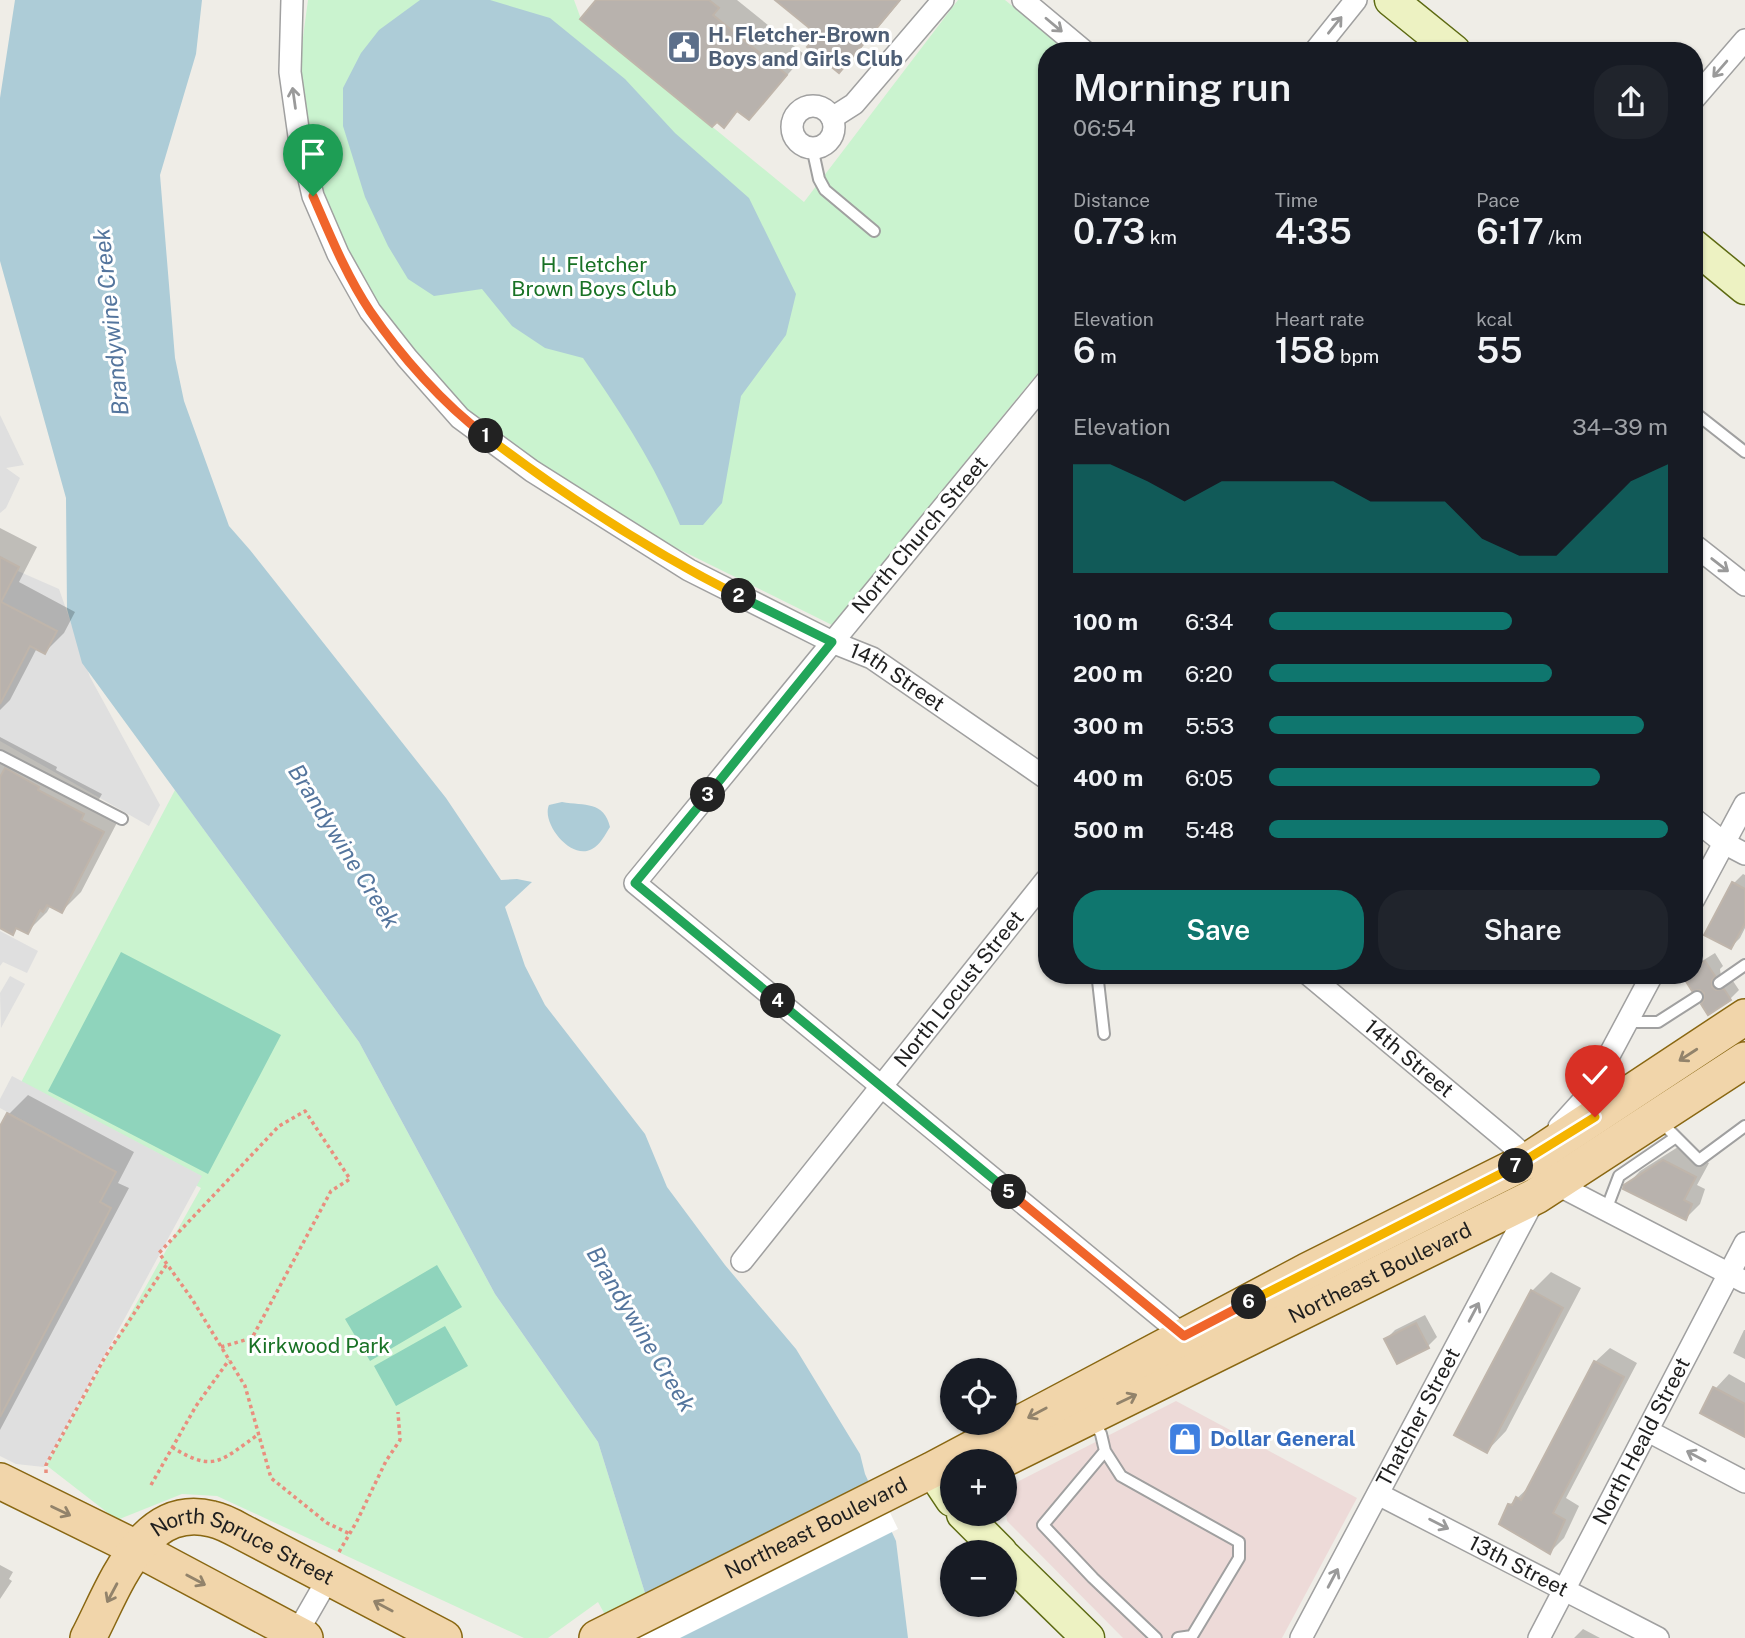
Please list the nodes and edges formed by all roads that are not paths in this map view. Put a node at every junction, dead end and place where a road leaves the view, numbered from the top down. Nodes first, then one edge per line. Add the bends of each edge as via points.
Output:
1 (292, 0) edge
2 (943, 0) edge
3 (1023, 0) edge
4 (1356, 0) edge
5 (1391, 0) edge
6 (1745, 40) edge
7 (1073, 42) edge
8 (1322, 42) edge
9 (1443, 42) edge
10 (1703, 89) edge
11 (832, 118) junction
12 (812, 147) junction
13 (874, 230) dead end
14 (1703, 253) edge
15 (1745, 288) edge
16 (1038, 392) edge
17 (1703, 419) edge
18 (1745, 452) edge
19 (1703, 552) edge
20 (1745, 586) edge
21 (832, 642) junction
22 (0, 756) edge
23 (1038, 772) edge
24 (1745, 804) edge
25 (122, 819) dead end
26 (1703, 826) edge
27 (1724, 843) junction
28 (1745, 854) edge
29 (1703, 882) edge
30 (1038, 898) edge
31 (1745, 965) edge
32 (1719, 983) dead end
33 (1098, 984) edge
34 (1320, 984) edge
35 (1647, 984) edge
36 (1697, 997) dead end
37 (1745, 1017) edge
38 (1626, 1023) junction
39 (1104, 1034) dead end
40 (1745, 1060) edge
41 (882, 1087) junction
42 (1745, 1126) edge
43 (1667, 1128) junction
44 (1519, 1151) junction
45 (1612, 1164) junction
46 (1546, 1190) junction
47 (1606, 1210) junction
48 (1745, 1243) edge
49 (742, 1261) dead end
50 (1737, 1278) edge
51 (1184, 1336) junction
52 (1091, 1416) junction
53 (1648, 1431) junction
54 (1014, 1449) edge
55 (1105, 1451) junction
56 (1017, 1453) edge
57 (0, 1481) edge
58 (1745, 1482) edge
59 (940, 1494) edge
60 (1378, 1494) junction
61 (979, 1526) edge
62 (991, 1540) edge
63 (136, 1548) junction
64 (332, 1567) junction
65 (1017, 1568) edge
66 (1564, 1588) junction
67 (619, 1634) edge
68 (299, 1636) edge
69 (88, 1638) edge
70 (444, 1638) edge
71 (1088, 1638) edge
72 (1156, 1638) edge
73 (1178, 1638) edge
74 (1301, 1638) edge
75 (1539, 1638) edge
76 (1658, 1638) edge

21 -> 1 street, 14th Street via 689,570 532,471 460,418 407,358 370,311 313,196 290,72
2 - 11 street via 854,104
3 -> 7 street
8 -> 4 street
5 - 9 main road
6 -> 10 street
11 - 12 street via 831,138
11 - 12 street via 818,106 809,105 796,113 791,125 794,137
12 - 13 lane via 825,190
14 - 15 main road
16 - 21 street, North Church Street
17 - 18 lane
19 -> 20 street
21 - 23 street, 14th Street via 872,658
21 - 41 street, North Church Street via 635,883
22 - 25 lane
24 - 27 street
26 - 27 street
27 - 28 street
27 - 29 street
30 - 41 street, North Locust Street
31 - 32 lane
33 - 39 lane
34 - 44 street, 14th Street
35 - 38 street
36 - 38 lane via 1658,1022
37 -> 44 main road, Northeast Boulevard
38 - 44 street via 1588,1095
40 - 43 main road, Northeast Boulevard
41 - 49 street, North Locust Street
41 - 51 street
42 - 43 lane via 1699,1160
43 - 45 main road, Northeast Boulevard
44 - 46 street, 14th Street
44 - 51 main road, Northeast Boulevard
45 - 46 main road, Northeast Boulevard
45 - 47 lane
46 - 47 street, 14th Street
52 -> 46 main road, Northeast Boulevard
60 -> 46 street, Thatcher Street
47 - 50 street, 14th Street
48 - 50 street, North Heald Street
50 - 53 street, North Heald Street
51 -> 54 main road, Northeast Boulevard
52 - 55 lane
52 - 56 main road, Northeast Boulevard
58 -> 53 street
53 - 66 street, North Heald Street
55 - 72 lane via 1042,1525
55 - 73 lane via 1121,1476 1238,1542 1239,1558 1192,1636
57 -> 63 main road
59 - 67 main road, Northeast Boulevard via 886,1504
60 -> 66 street, 13th Street
74 -> 60 street, Thatcher Street
61 - 62 main road
63 - 64 main road, North Spruce Street via 166,1522 183,1517 214,1519
63 -> 68 main road
63 -> 69 main road, North Spruce Street
64 - 68 street
70 -> 64 main road, North Spruce Street
65 - 71 main road
66 - 75 street, North Heald Street
66 - 76 street, 13th Street

